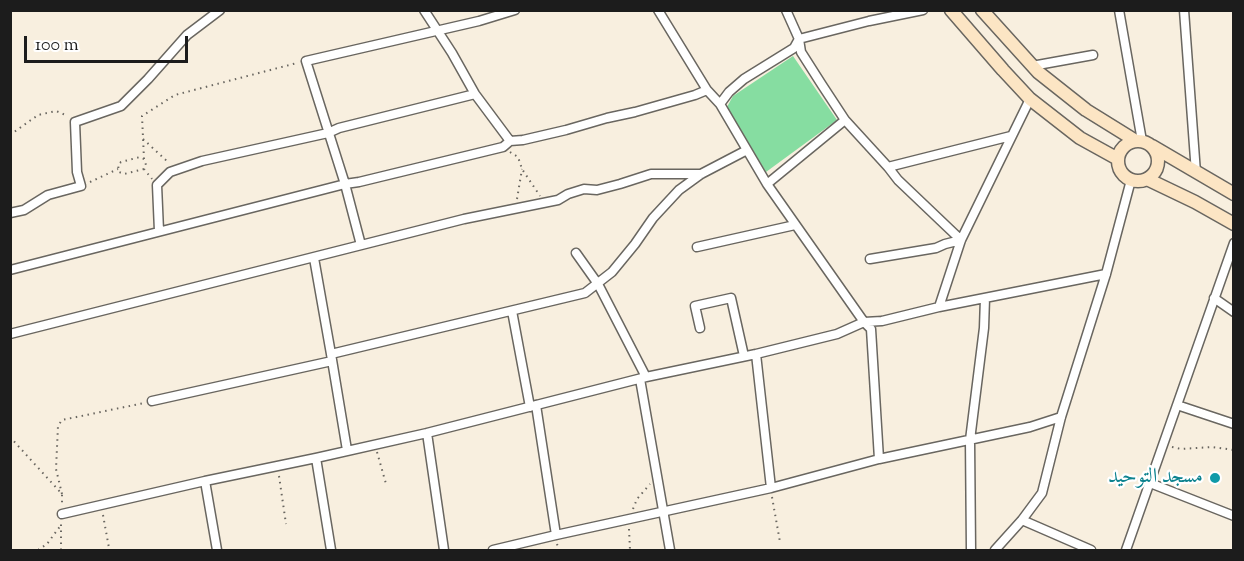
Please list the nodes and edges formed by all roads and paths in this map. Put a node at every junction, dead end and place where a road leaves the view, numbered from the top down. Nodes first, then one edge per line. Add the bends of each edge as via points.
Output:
1 (220, 10) edge
2 (424, 10) edge
3 (515, 10) edge
4 (658, 10) edge
5 (786, 10) edge
6 (923, 10) edge
7 (951, 10) edge
8 (982, 10) edge
9 (1119, 10) edge
10 (1184, 10) edge
11 (437, 30) junction
12 (799, 39) junction
13 (1093, 55) dead end
14 (306, 61) junction
15 (1032, 66) junction
16 (707, 90) junction
17 (475, 94) junction
18 (1030, 99) junction
19 (720, 104) junction
20 (845, 120) junction
21 (75, 122) junction
22 (328, 133) junction
23 (10, 135) edge
24 (1011, 136) junction
25 (143, 139) junction
26 (1143, 143) junction
27 (506, 144) junction
28 (747, 150) junction
29 (144, 159) junction
30 (1118, 159) junction
31 (888, 167) junction
32 (118, 169) junction
33 (179, 169) junction
34 (522, 169) junction
35 (1196, 173) junction
36 (700, 174) junction
37 (1147, 179) junction
38 (1131, 180) junction
39 (1233, 182) edge
40 (345, 184) junction
41 (767, 184) junction
42 (81, 186) junction
43 (1218, 186) junction
44 (1233, 194) edge
45 (545, 202) junction
46 (514, 209) junction
47 (10, 213) edge
48 (1233, 224) edge
49 (795, 225) junction
50 (159, 231) junction
51 (961, 240) junction
52 (1233, 243) edge
53 (362, 245) junction
54 (697, 247) dead end
55 (576, 253) dead end
56 (314, 258) junction
57 (870, 259) dead end
58 (10, 270) edge
59 (1106, 274) junction
60 (597, 284) junction
61 (985, 298) junction
62 (1214, 298) junction
63 (939, 307) junction
64 (512, 311) junction
65 (1233, 312) edge
66 (864, 322) junction
67 (700, 328) dead end
68 (10, 334) edge
69 (756, 354) junction
70 (744, 356) junction
71 (332, 357) junction
72 (643, 378) junction
73 (152, 401) joint
74 (1177, 405) junction
75 (533, 406) junction
76 (1061, 417) junction
77 (1233, 423) edge
78 (427, 433) junction
79 (10, 437) edge
80 (970, 440) junction
81 (374, 444) junction
82 (1163, 445) junction
83 (347, 450) junction
84 (1233, 450) edge
85 (316, 458) junction
86 (879, 459) junction
87 (277, 466) junction
88 (205, 481) junction
89 (1150, 483) junction
90 (386, 484) dead end
91 (771, 488) junction
92 (62, 494) junction
93 (101, 505) junction
94 (664, 511) junction
95 (62, 514) junction
96 (1233, 516) edge
97 (1022, 520) junction
98 (286, 524) dead end
99 (61, 525) junction
100 (556, 535) junction
101 (780, 542) dead end
102 (109, 548) dead end
103 (38, 550) edge
104 (61, 550) edge
105 (217, 550) edge
106 (331, 550) edge
107 (444, 550) edge
108 (493, 550) edge
109 (670, 550) edge
110 (971, 550) edge
111 (995, 550) edge
112 (1091, 550) edge
113 (1126, 550) edge

1 - 21 street via 187,35 121,106
2 - 11 street
3 - 11 street
4 - 16 street
5 - 12 street
6 - 12 street
7 - 18 main road
8 - 15 main road
9 - 26 street
10 - 35 street
11 - 14 street
11 - 17 street
12 - 19 street via 794,48 744,79
12 - 20 street via 801,52
13 - 15 street
14 - 22 street
14 - 25 path via 175,95 142,116
15 - 26 main road via 1086,110
16 - 19 street
16 - 27 street
17 - 22 street
17 - 27 street
18 - 24 street
18 - 30 main road via 1080,138
19 - 28 street
20 - 31 street
20 - 41 street
21 - 23 path via 56,111 38,115
21 - 42 street
22 - 33 street
22 - 40 street
24 - 31 street
24 - 51 street
25 - 29 path
25 - 33 path
26 - 30 main road via 1129,142
26 - 35 main road
26 - 37 main road via 1156,151 1158,164
27 - 34 path via 518,157
27 - 40 street
28 - 36 street
28 - 41 street
29 - 32 path via 121,162
29 - 32 path via 144,169 124,174
30 - 38 main road via 1121,172
31 - 51 street
32 - 42 path
33 - 50 street via 157,185
34 - 45 path
34 - 46 path
35 - 43 main road
36 - 45 street via 651,174
36 - 60 street via 652,218 612,272
37 - 38 main road
37 - 48 main road
38 - 59 street
39 - 43 street
40 - 50 street
40 - 53 street
41 - 49 street
42 - 47 street via 48,195 24,210
43 - 44 main road
45 - 46 street
46 - 53 street
49 - 54 street
49 - 66 street
50 - 58 street
51 - 57 street
51 - 63 street
52 - 62 street
53 - 56 street
55 - 60 street
56 - 68 street
56 - 71 street
59 - 61 street
59 - 76 street
60 - 64 street via 585,293
60 - 72 street
61 - 63 street
61 - 80 street
62 - 65 street
62 - 74 street
63 - 66 street
64 - 71 street
64 - 75 street
66 - 69 street via 837,334
66 - 86 street via 872,329
67 - 70 street via 695,306 731,298
69 - 70 street
69 - 91 street
70 - 72 street
71 - 73 street
71 - 83 street
72 - 75 street
72 - 94 street
73 - 92 path via 62,420 58,426 56,469
74 - 77 street
74 - 82 street
75 - 78 street
75 - 100 street
76 - 80 street
76 - 97 street via 1042,493
78 - 81 street
78 - 107 street
79 - 92 path
80 - 86 street
80 - 110 street
81 - 83 street
81 - 90 path
82 - 84 path
82 - 89 street
83 - 85 street
85 - 87 street
85 - 106 street
86 - 91 street
87 - 88 street
87 - 98 path
88 - 93 street
88 - 105 street
89 - 96 street
89 - 113 street
91 - 94 street
91 - 101 path
92 - 95 path
93 - 95 street
93 - 102 path
94 - 100 street
94 - 109 street
95 - 99 path
97 - 111 street
97 - 112 street
99 - 103 path
99 - 104 path
100 - 108 street

